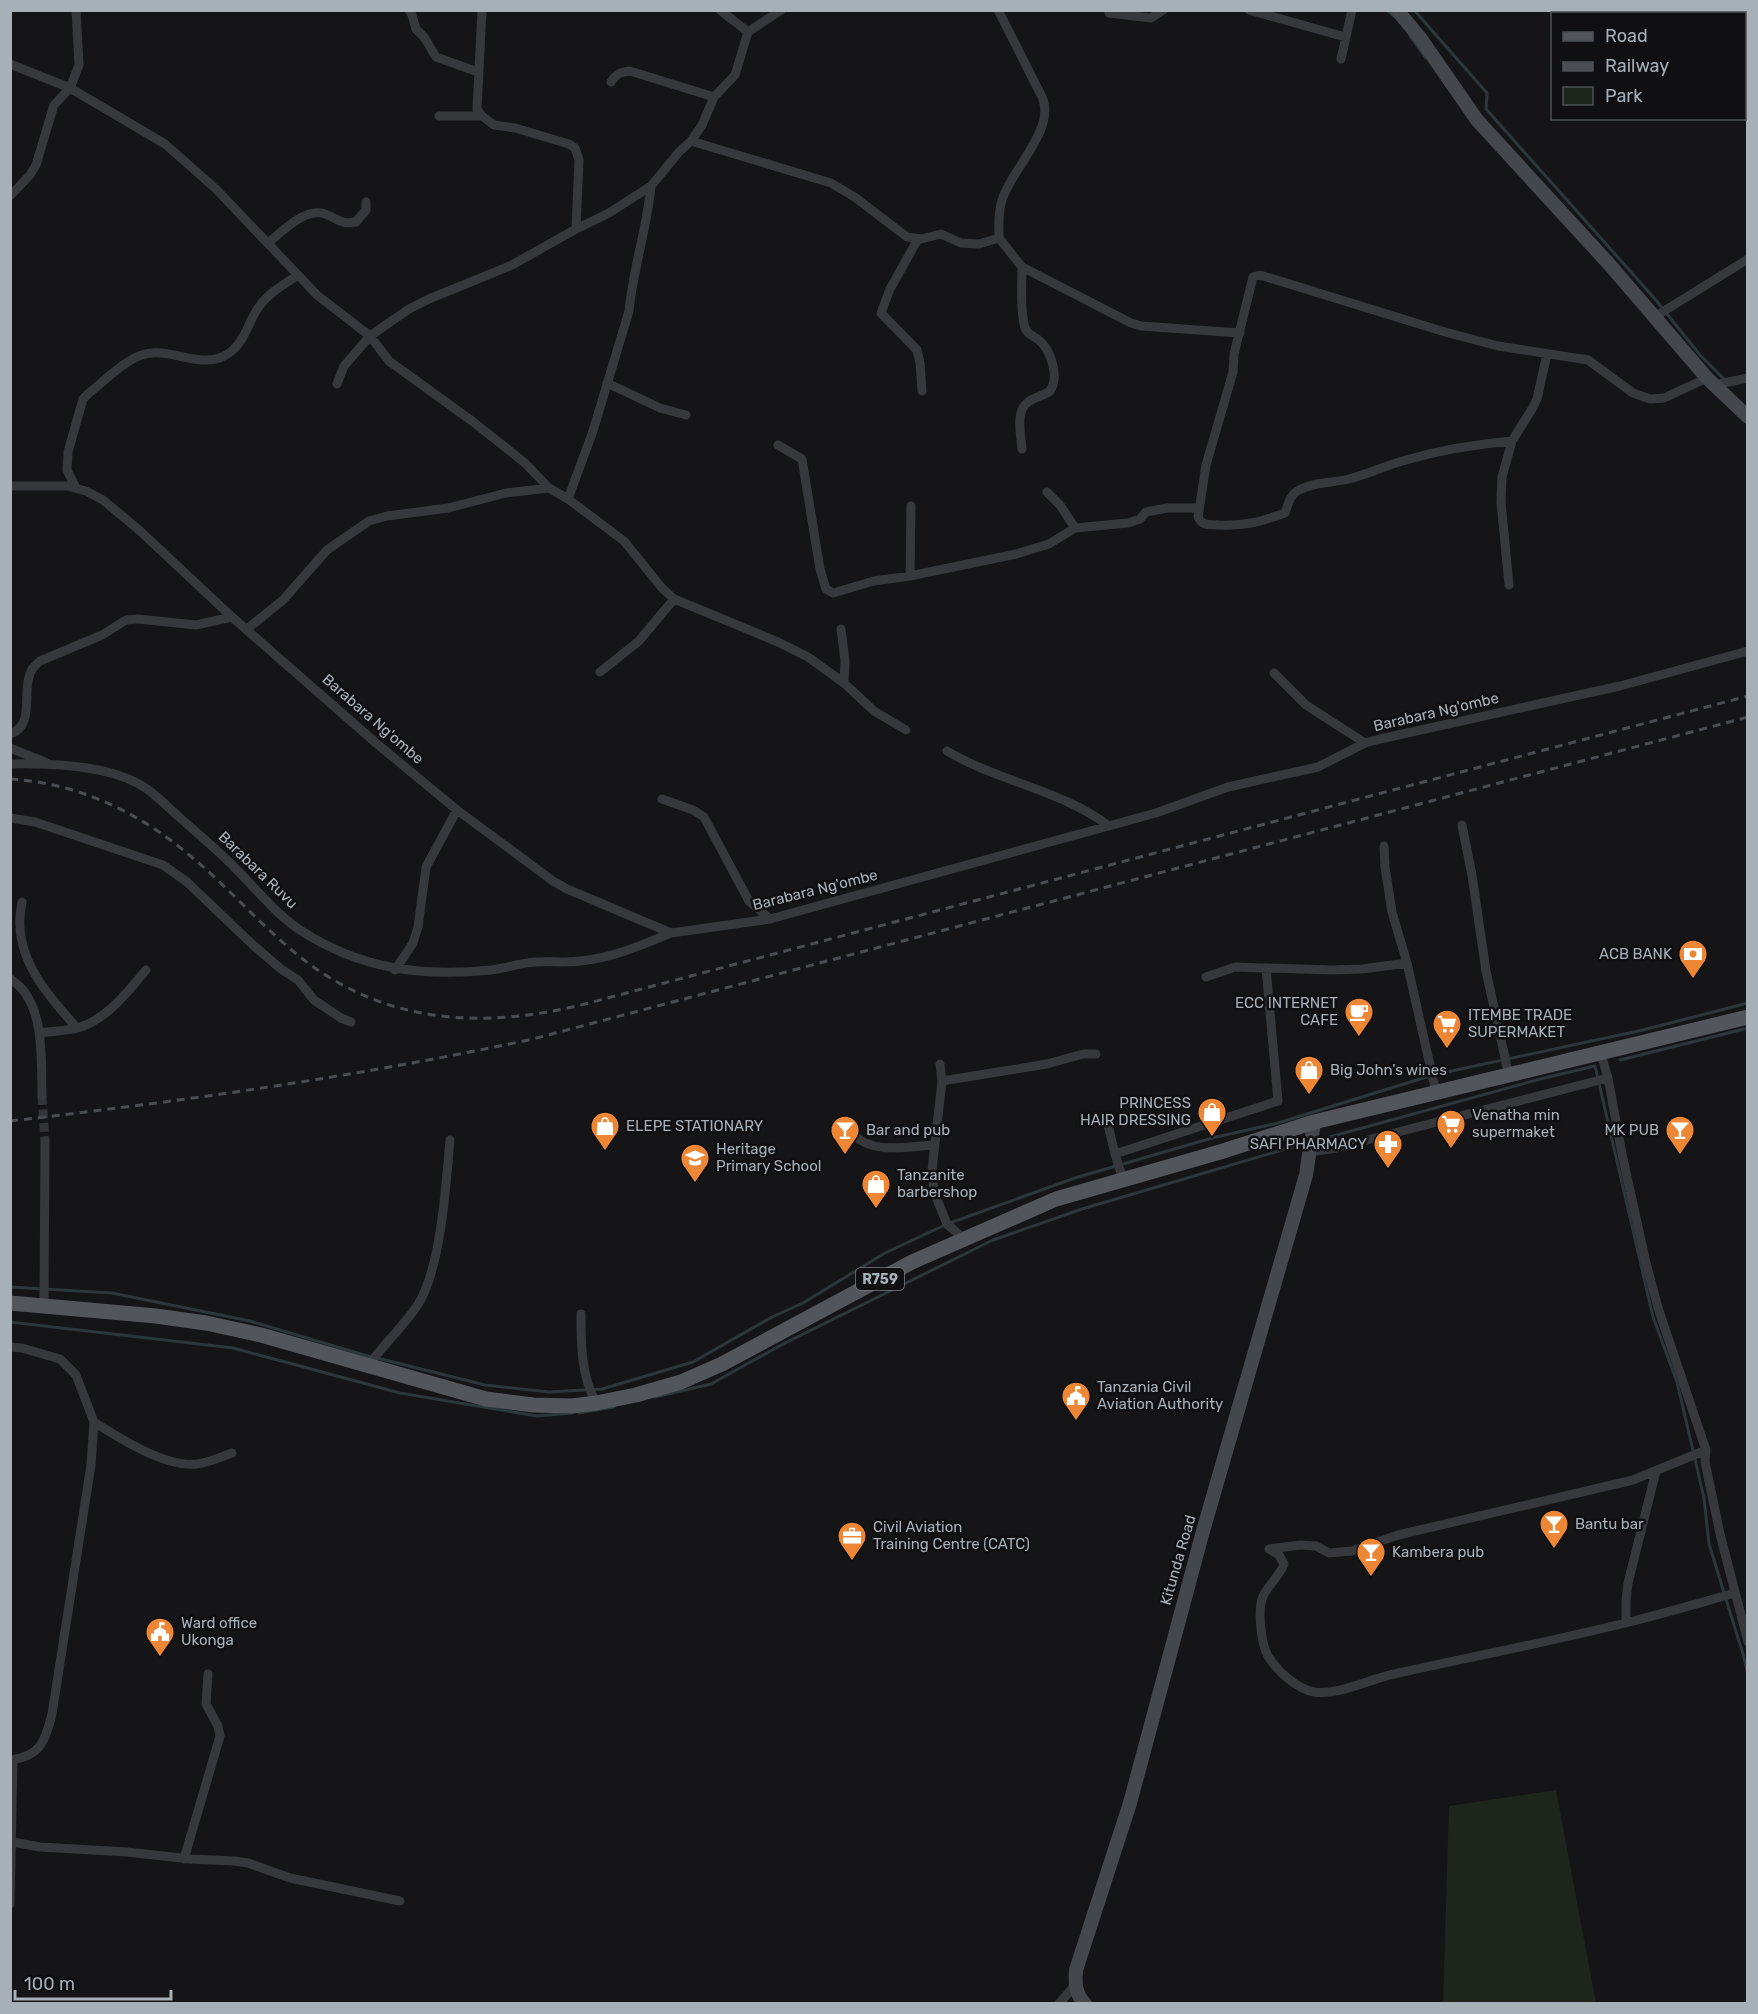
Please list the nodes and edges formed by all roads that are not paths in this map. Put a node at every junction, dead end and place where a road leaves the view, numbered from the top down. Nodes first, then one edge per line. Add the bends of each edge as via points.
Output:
1 (76, 10) edge
2 (409, 10) edge
3 (482, 10) edge
4 (720, 10) edge
5 (781, 10) edge
6 (998, 10) edge
7 (1163, 10) edge
8 (1249, 10) edge
9 (1353, 10) edge
10 (1397, 10) edge
11 (1109, 13) dead end
12 (748, 32) junction
13 (1345, 37) junction
14 (1341, 59) dead end
15 (10, 64) edge
16 (478, 72) junction
17 (611, 82) dead end
18 (70, 88) junction
19 (714, 97) junction
20 (439, 116) dead end
21 (482, 116) junction
22 (691, 141) junction
23 (651, 186) junction
24 (10, 196) edge
25 (366, 202) dead end
26 (576, 229) junction
27 (999, 238) junction
28 (918, 239) junction
29 (268, 243) junction
30 (1748, 259) edge
31 (1022, 267) junction
32 (298, 275) junction
33 (1656, 316) junction
34 (1240, 333) junction
35 (370, 336) junction
36 (1547, 354) junction
37 (1748, 378) edge
38 (1711, 381) junction
39 (608, 383) junction
40 (337, 384) dead end
41 (922, 391) dead end
42 (1745, 414) edge
43 (686, 416) dead end
44 (1512, 441) junction
45 (778, 445) dead end
46 (1022, 449) dead end
47 (10, 486) edge
48 (76, 488) junction
49 (549, 488) junction
50 (1047, 492) dead end
51 (568, 499) junction
52 (910, 506) dead end
53 (1198, 508) junction
54 (1075, 528) junction
55 (910, 576) junction
56 (1509, 585) dead end
57 (674, 599) junction
58 (232, 617) junction
59 (247, 629) junction
60 (841, 629) dead end
61 (1748, 651) edge
62 (600, 672) dead end
63 (1274, 673) dead end
64 (844, 683) junction
65 (906, 730) dead end
66 (10, 734) edge
67 (1365, 744) junction
68 (10, 748) edge
69 (947, 751) dead end
70 (10, 764) edge
71 (50, 764) junction
72 (662, 799) dead end
73 (457, 810) junction
74 (10, 818) edge
75 (1462, 825) dead end
76 (1109, 826) junction
77 (1384, 846) dead end
78 (22, 902) dead end
79 (770, 919) junction
80 (671, 933) junction
81 (1407, 963) junction
82 (1266, 968) junction
83 (146, 970) dead end
84 (395, 970) junction
85 (1206, 976) dead end
86 (10, 979) edge
87 (1748, 1017) edge
88 (351, 1022) dead end
89 (77, 1028) junction
90 (40, 1033) junction
91 (1096, 1054) dead end
92 (1601, 1054) junction
93 (940, 1064) dead end
94 (1509, 1076) junction
95 (1608, 1078) junction
96 (942, 1081) junction
97 (1436, 1092) junction
98 (42, 1096) tunnel mouth
99 (1314, 1122) junction
100 (1108, 1125) dead end
101 (854, 1135) dead end
102 (450, 1140) dead end
103 (45, 1141) tunnel mouth
104 (935, 1145) junction
105 (1310, 1152) junction
106 (1114, 1154) junction
107 (1123, 1180) junction
108 (963, 1238) junction
109 (10, 1304) edge
110 (44, 1305) junction
111 (581, 1314) dead end
112 (10, 1347) edge
113 (368, 1366) junction
114 (596, 1403) junction
115 (94, 1422) junction
116 (1706, 1450) junction
117 (232, 1453) dead end
118 (1656, 1472) junction
119 (1735, 1593) junction
120 (1626, 1623) junction
121 (1748, 1642) edge
122 (208, 1674) dead end
123 (12, 1761) edge
124 (12, 1842) junction
125 (184, 1859) junction
126 (400, 1901) dead end
127 (10, 1904) edge
128 (1075, 1985) junction
129 (1059, 2004) edge
130 (1085, 2004) edge

1 - 18 street via 80,65
2 - 16 street via 416,29 436,57
3 - 16 street
4 - 12 street
5 - 12 street
6 - 27 street via 1046,112 1000,205
7 - 11 street via 1151,18
8 - 13 street
9 - 13 street
10 - 33 street via 1477,120
12 - 19 street via 735,75
13 - 14 street
15 - 18 street
16 - 21 street via 477,109
17 - 19 street via 616,75 630,71
18 - 24 street via 54,105 36,165
18 - 29 street via 165,144
19 - 22 street
20 - 21 street
21 - 26 street via 494,125 575,148 579,160
22 - 23 street
22 - 28 street via 831,183 907,237
23 - 26 street
23 - 39 street via 629,311
25 - 29 street via 364,214 356,222 340,223 323,214 311,214
26 - 35 street via 512,265 409,309
27 - 28 street via 979,244 961,243 942,234
27 - 31 street
28 - 41 street via 881,313 917,350
29 - 32 street
30 - 33 street
31 - 34 street via 1131,323
31 - 46 street via 1024,324 1028,335 1043,344 1049,354 1054,382 1050,391 1022,409
32 - 35 street
32 - 48 street via 262,302 242,340 228,354 217,359 197,359 167,353 143,354 89,393 83,399 68,452 67,470
33 - 38 street
34 - 36 street via 1253,277 1260,275 1445,332
34 - 53 street
35 - 40 street via 344,366
35 - 49 street via 389,361 525,462
36 - 38 street via 1588,360 1633,393 1650,399 1664,398
36 - 44 street via 1532,410
37 - 38 street
38 - 42 street
39 - 43 street
39 - 51 street
44 - 53 street via 1435,453 1305,487 1292,496 1285,513 1263,522 1206,525 1200,521
44 - 56 street via 1500,490
45 - 55 street via 802,459 826,589 832,592
47 - 48 street, Barabara Ng'ombe
48 - 58 street, Barabara Ng'ombe via 93,494 112,508
49 - 51 street
49 - 59 street via 369,521 327,550 282,600
50 - 54 street
51 - 57 street via 624,542
52 - 55 street
53 - 54 street via 1167,508 1146,512 1128,523
54 - 55 street via 1049,544 1016,554
57 - 62 street via 639,641
57 - 64 street via 799,652
58 - 59 street, Barabara Ng'ombe
58 - 66 street via 196,625 126,620 102,635 40,661 28,676 25,722 20,730
59 - 73 street, Barabara Ng'ombe
60 - 64 street
61 - 67 street, Barabara Ng'ombe via 1620,686
63 - 67 street via 1306,705
64 - 65 street via 874,711
67 - 76 street, Barabara Ng'ombe via 1318,767 1228,787
68 - 71 street
69 - 76 street via 1066,800
70 - 71 street, Barabara Ruvu
71 - 84 street, Barabara Ruvu via 93,769 146,788 299,929 349,956
72 - 79 street via 704,817 749,901
73 - 80 street, Barabara Ng'ombe via 567,889
73 - 84 street via 426,867 418,927 413,943
74 - 88 street via 35,822 162,865 187,882 253,945 298,981 314,1000
75 - 94 street via 1486,971
76 - 79 street, Barabara Ng'ombe
77 - 81 street via 1388,891
78 - 89 street via 20,925 27,956 54,1002
79 - 80 street, Barabara Ng'ombe
80 - 84 street, Barabara Ruvu via 620,953 582,961 535,962 477,971
81 - 82 street via 1332,970
81 - 97 street
82 - 85 street via 1235,968
82 - 106 street via 1278,1101
83 - 89 street via 101,1017
86 - 90 street via 18,983 31,1003
87 - 92 main road, R759
89 - 90 street
90 - 98 street
91 - 96 street
92 - 94 main road, R759
92 - 95 street
93 - 96 street
94 - 97 main road, R759
95 - 105 street
95 - 116 street via 1646,1263
96 - 104 street
97 - 99 main road, R759
99 - 105 street, Kitunda Road
99 - 107 main road, R759
100 - 106 street
101 - 104 street via 875,1147
102 - 113 street via 440,1225 427,1288 413,1312
103 - 110 street
104 - 108 street via 933,1192 947,1224
105 - 128 street, Kitunda Road via 1130,1803 1076,1970
106 - 107 street
107 - 108 main road, R759 via 1056,1199
108 - 114 main road, R759 via 722,1364 681,1382
109 - 110 main road, R759
110 - 113 main road, R759 via 206,1323
111 - 114 street via 581,1354
112 - 115 street via 60,1359 76,1375
113 - 114 main road, R759 via 486,1399 533,1405
115 - 117 street via 124,1442 180,1463 198,1464
115 - 123 street via 91,1466 52,1714 45,1742
116 - 118 street
116 - 119 street via 1705,1462
118 - 120 street via 1628,1583
118 - 120 street via 1398,1535 1352,1551 1329,1553 1316,1546 1269,1549 1284,1564 1262,1596 1259,1612 1267,1655 1293,1682 1313,1692 1332,1692 1378,1677
119 - 120 street
119 - 121 street
122 - 125 street via 206,1704 220,1736
123 - 124 street
124 - 125 street
124 - 127 street
125 - 126 street via 248,1863 290,1878
128 - 129 street
128 - 130 street

